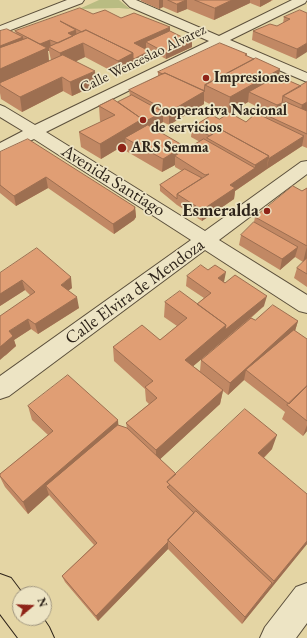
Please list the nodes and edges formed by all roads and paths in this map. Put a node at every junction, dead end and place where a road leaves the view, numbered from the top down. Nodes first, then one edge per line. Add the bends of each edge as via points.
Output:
1 (46, 0) edge
2 (76, 0) edge
3 (129, 0) edge
4 (301, 0) edge
5 (0, 17) edge
6 (0, 30) edge
7 (219, 41) junction
8 (307, 78) edge
9 (0, 110) edge
10 (35, 132) junction
11 (0, 149) edge
12 (307, 166) edge
13 (207, 240) junction
14 (307, 305) edge
15 (0, 390) edge
16 (0, 589) edge
17 (307, 598) edge
18 (12, 605) edge
19 (29, 626) edge
20 (38, 638) edge
21 (276, 638) edge

1 - 5 street
2 - 6 street
3 - 7 street
4 - 7 street, Calle Wenceslao Alvarez
7 - 8 street
7 - 10 street, Calle Wenceslao Alvarez
9 - 10 street, Avenida Santiago
10 - 11 street, Calle Wenceslao Alvarez
10 - 13 street, Avenida Santiago
12 - 13 street, Calle Elvira de Mendoza
13 - 14 street, Avenida Santiago
13 - 15 street, Calle Elvira de Mendoza
16 - 18 main road
17 - 21 street
19 - 20 main road

